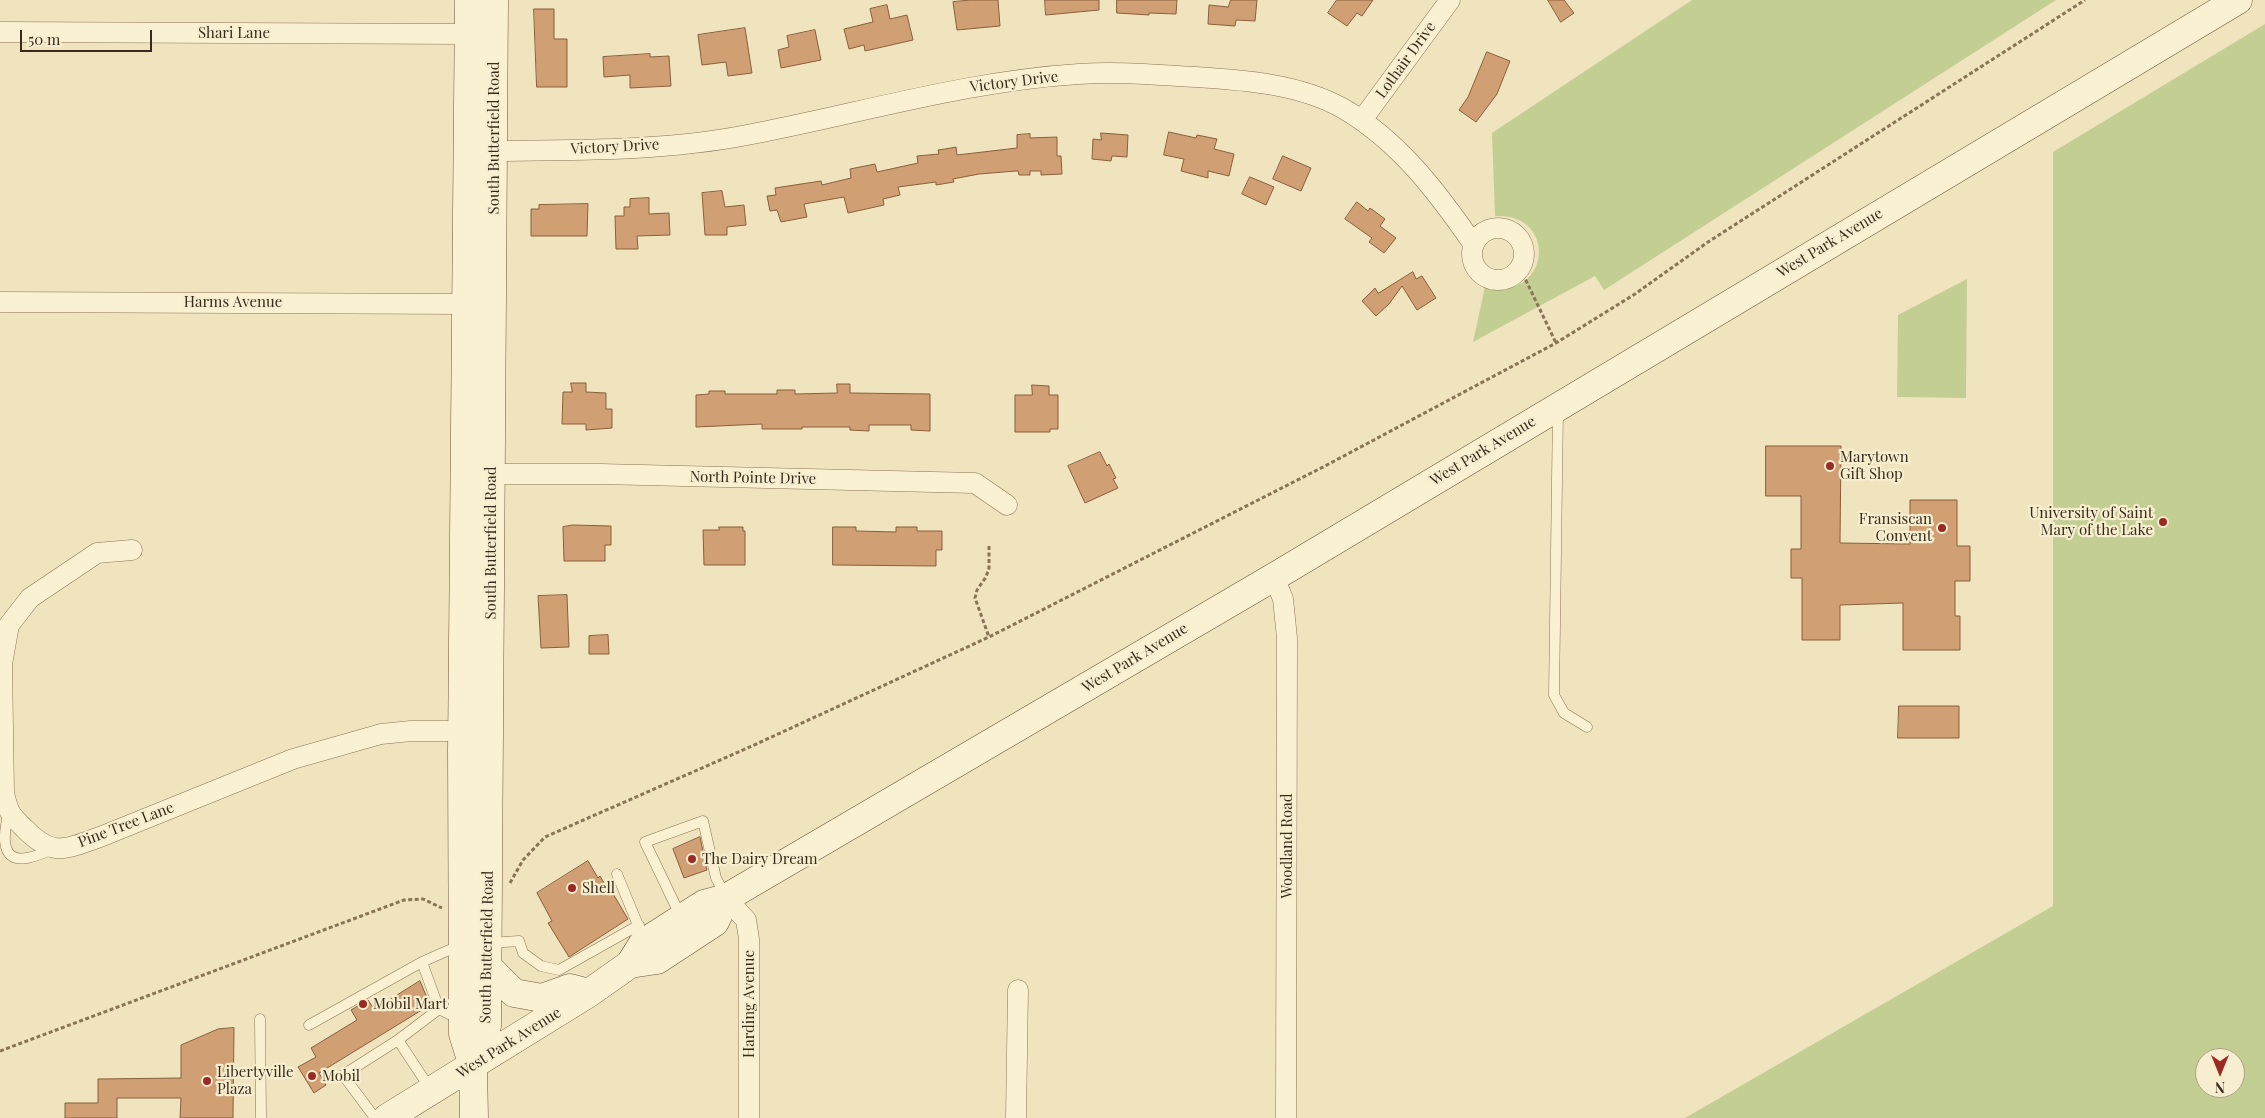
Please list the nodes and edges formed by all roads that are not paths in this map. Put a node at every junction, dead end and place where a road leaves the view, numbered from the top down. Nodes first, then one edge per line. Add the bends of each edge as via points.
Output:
1 (469, 0) edge
2 (494, 0) edge
3 (1450, 0) edge
4 (2238, 0) edge
5 (0, 32) edge
6 (469, 34) junction
7 (1362, 120) junction
8 (494, 150) junction
9 (1474, 245) junction
10 (0, 302) edge
11 (467, 304) junction
12 (1558, 406) junction
13 (492, 474) junction
14 (1006, 505) dead end
15 (132, 550) dead end
16 (1274, 577) junction
17 (1587, 727) dead end
18 (463, 731) junction
19 (8, 813) junction
20 (54, 848) junction
21 (617, 874) dead end
22 (726, 898) junction
23 (682, 918) junction
24 (637, 944) junction
25 (480, 953) junction
26 (422, 962) junction
27 (1018, 990) dead end
28 (589, 993) junction
29 (451, 1011) junction
30 (260, 1020) dead end
31 (309, 1025) dead end
32 (398, 1040) junction
33 (473, 1066) junction
34 (432, 1091) junction
35 (261, 1118) edge
36 (375, 1118) edge
37 (387, 1118) edge
38 (474, 1118) edge
39 (749, 1118) edge
40 (1016, 1118) edge
41 (1286, 1118) edge

1 - 6 main road, South Butterfield Road
2 - 8 main road, South Butterfield Road
3 - 7 street, Lothair Drive
4 - 12 main road, West Park Avenue
5 - 6 street, Shari Lane
6 - 11 main road, South Butterfield Road
7 - 8 street, Victory Drive via 1312,95 1261,83 1110,73 1079,74 958,89 696,143
7 - 9 street, Victory Drive via 1422,173
8 - 13 main road, South Butterfield Road
9 - 9 street via 1478,237 1493,228 1510,231 1517,236 1524,252 1520,268 1514,274 1498,279 1483,274 1474,261
10 - 11 street, Harms Avenue
11 - 18 main road, South Butterfield Road
12 - 16 main road, West Park Avenue
12 - 17 lane via 1554,695 1564,713
13 - 14 street, North Pointe Drive via 975,483
13 - 25 main road, South Butterfield Road
15 - 19 street via 97,553 30,598 9,625 2,664 4,793
16 - 22 main road, West Park Avenue
16 - 41 street, Woodland Road via 1284,599 1287,638
18 - 20 street, Pine Tree Lane via 381,734 302,756 100,837 70,847
18 - 25 main road, South Butterfield Road
19 - 20 street via 38,843
19 - 20 lane via 5,841 7,851 13,857 33,858
21 - 24 lane
22 - 23 main road, West Park Avenue via 704,904
22 - 23 lane via 716,878 703,821 645,842
22 - 24 main road, West Park Avenue via 715,922 657,960
22 - 39 street, Harding Avenue via 746,920 749,939
23 - 24 main road, West Park Avenue
24 - 25 lane via 559,970 541,966 523,953 519,941
24 - 28 main road, West Park Avenue
25 - 26 lane via 449,950
25 - 28 main road via 514,993 542,998 570,988
25 - 29 main road, South Butterfield Road
25 - 33 main road, South Butterfield Road via 487,1026
26 - 29 lane
26 - 31 lane
27 - 40 street
28 - 33 main road, West Park Avenue
29 - 32 lane
29 - 33 main road, South Butterfield Road via 463,1034
30 - 35 lane
32 - 34 lane
32 - 36 lane via 343,1075
33 - 34 main road, West Park Avenue
33 - 38 main road
34 - 37 main road, West Park Avenue

